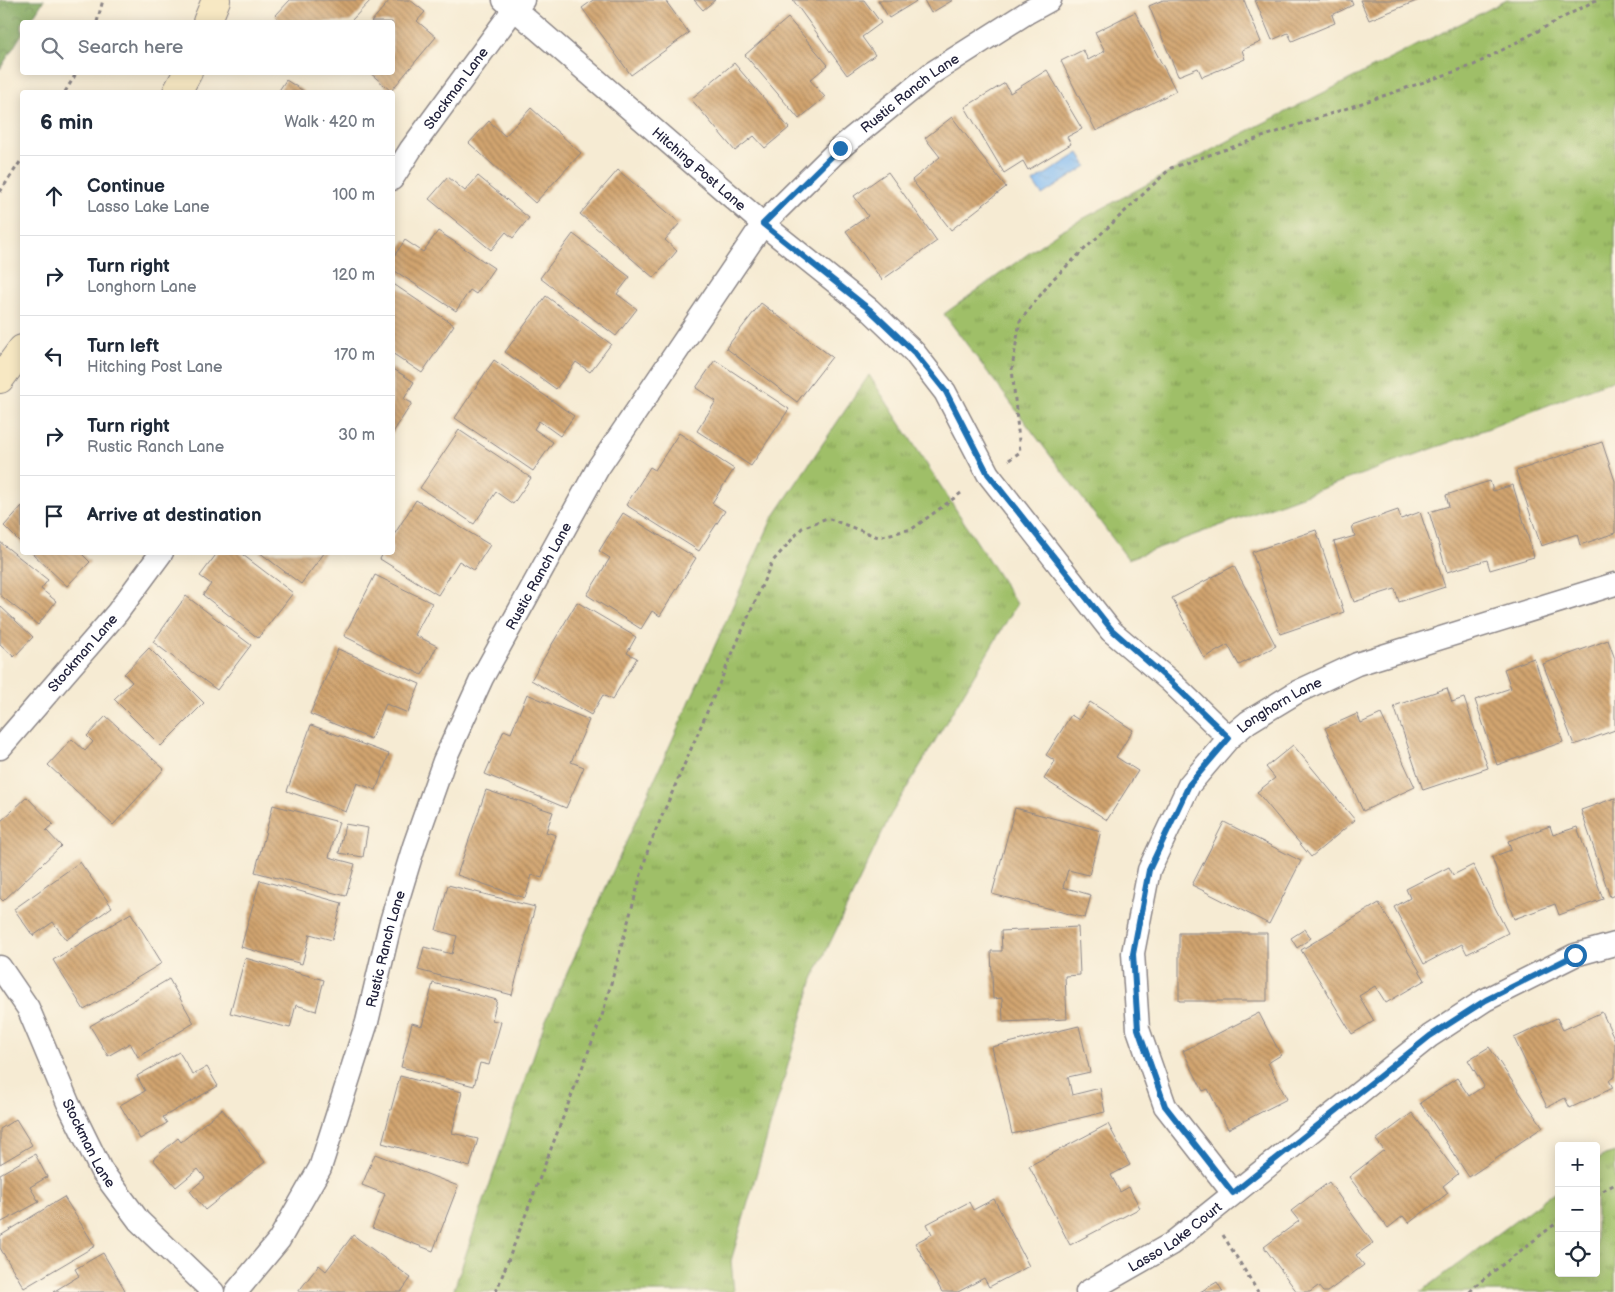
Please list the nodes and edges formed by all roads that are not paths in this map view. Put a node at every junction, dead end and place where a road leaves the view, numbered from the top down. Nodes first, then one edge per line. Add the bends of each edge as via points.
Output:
1 (216, 0) edge
2 (1050, 0) edge
3 (513, 3) edge
4 (208, 20) edge
5 (186, 75) edge
6 (178, 90) edge
7 (395, 174) edge
8 (763, 224) junction
9 (20, 352) edge
10 (0, 380) edge
11 (160, 555) edge
12 (1615, 584) edge
13 (1229, 738) junction
14 (0, 748) edge
15 (1615, 944) edge
16 (0, 967) edge
17 (1233, 1193) junction
18 (214, 1292) edge
19 (236, 1292) edge
20 (1087, 1292) edge

1 - 4 main road
2 - 8 street, Rustic Ranch Lane via 932,73 840,148
3 - 7 street, Stockman Lane
3 - 8 street, Hitching Post Lane
5 - 6 main road
8 - 13 street, Hitching Post Lane via 869,309 914,352 946,392 988,474 1112,630
8 - 19 street, Rustic Ranch Lane via 598,468 482,678 444,761 414,846 390,925 367,1022 320,1168 279,1240
9 - 10 main road
11 - 14 street, Stockman Lane via 117,613
12 - 13 street, Longhorn Lane via 1357,664 1297,692 1248,722
13 - 17 street, Longhorn Lane via 1189,785 1149,870 1133,954 1138,1029 1165,1106
15 - 17 street, Lasso Lake Court via 1575,955 1486,1000 1430,1036
16 - 18 street, Stockman Lane via 28,1008 68,1103 102,1170 139,1221
17 - 20 street, Lasso Lake Court via 1171,1244

